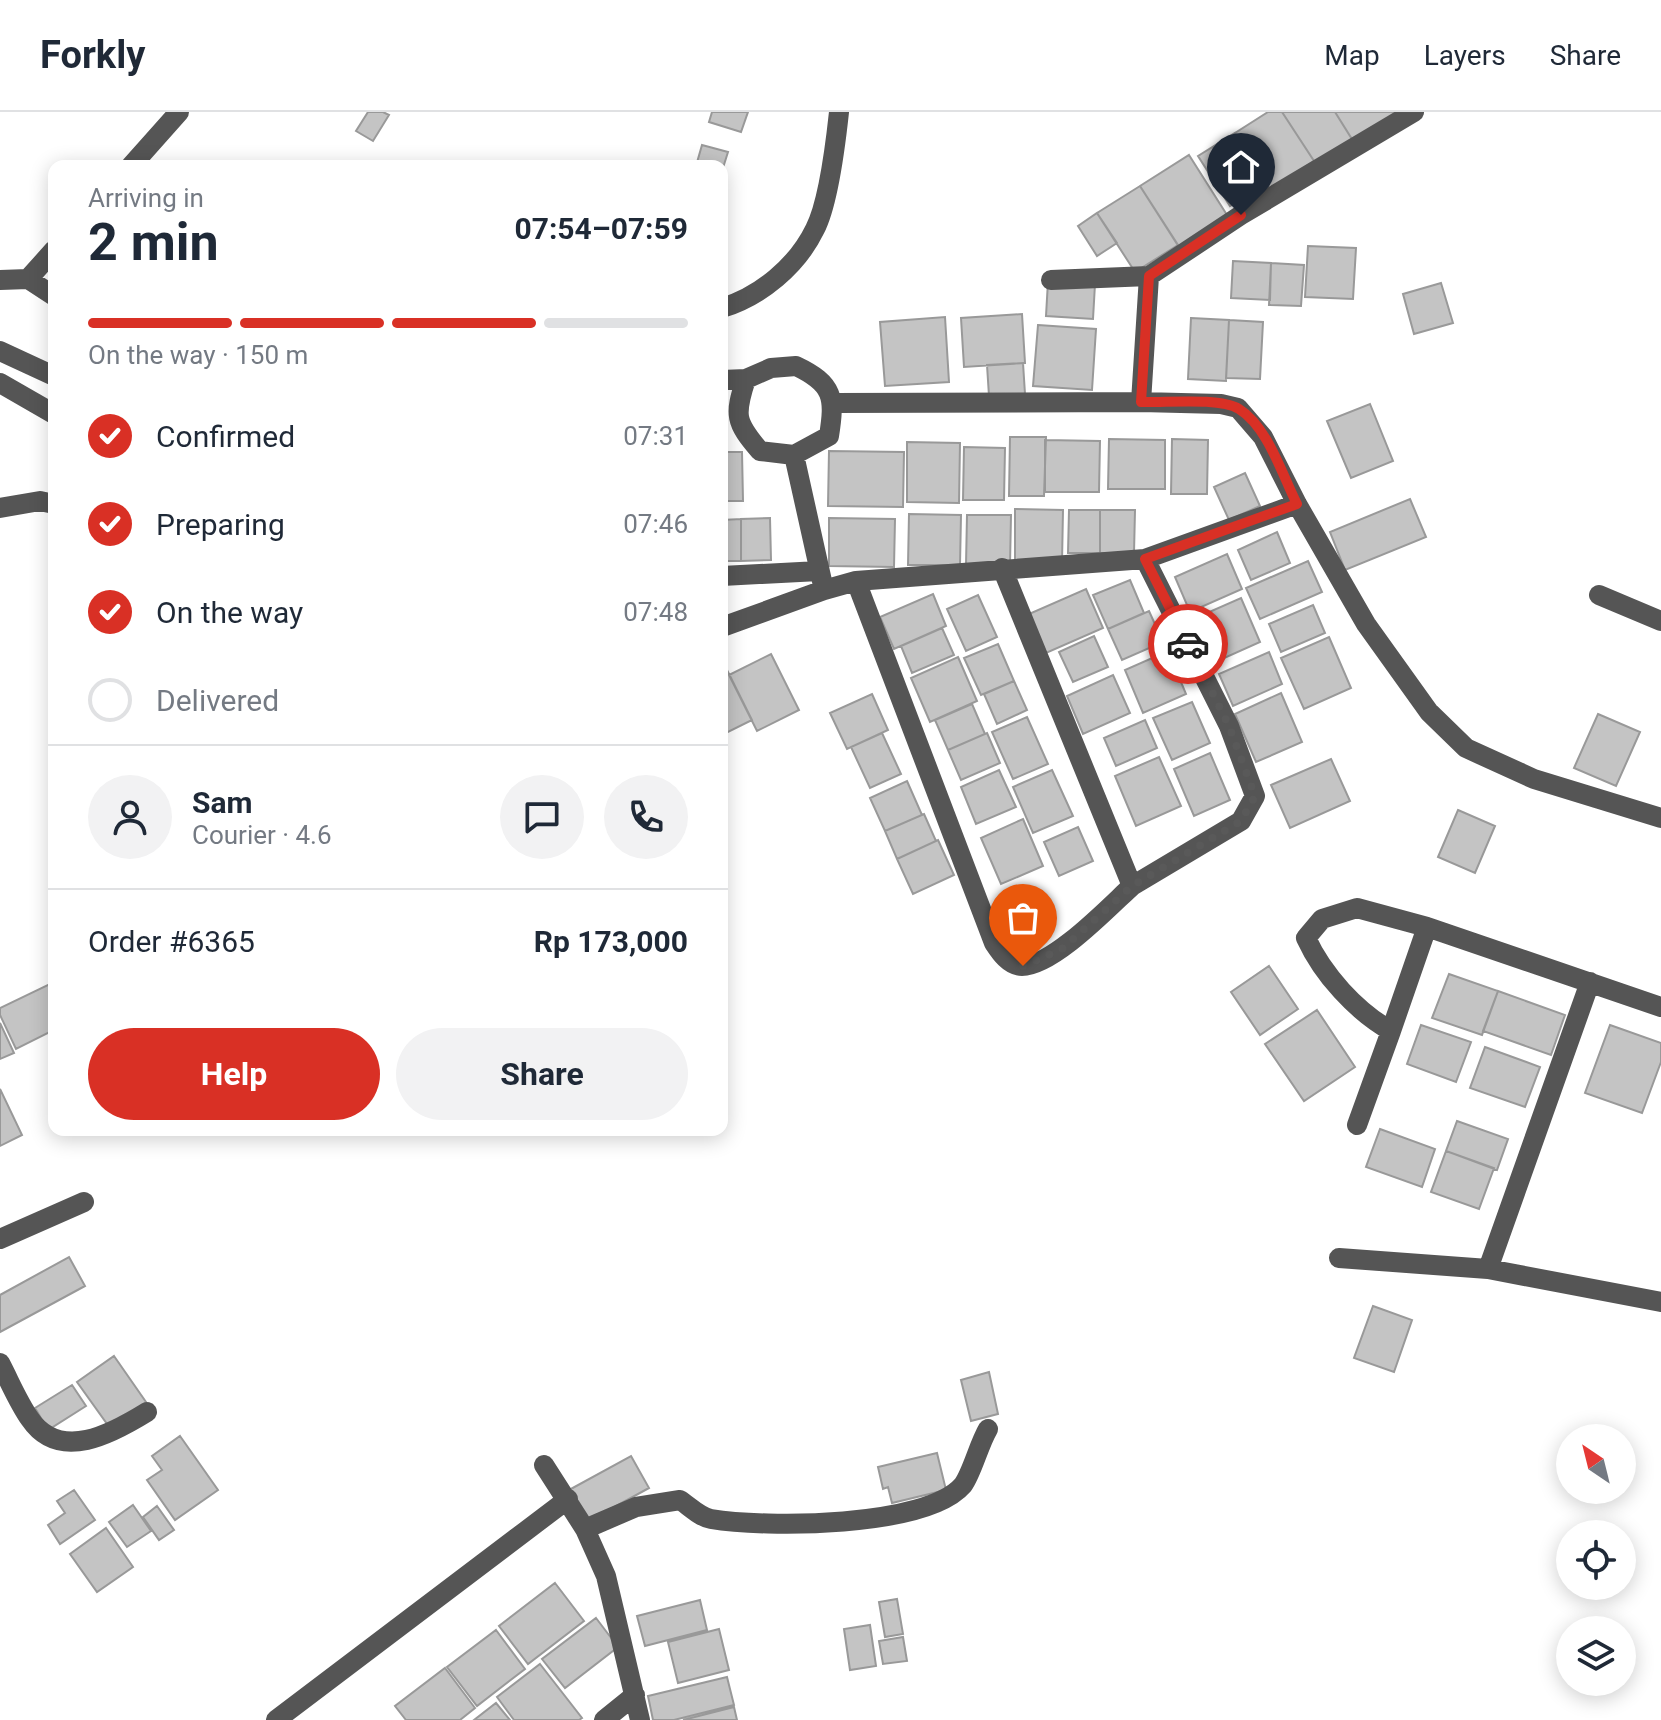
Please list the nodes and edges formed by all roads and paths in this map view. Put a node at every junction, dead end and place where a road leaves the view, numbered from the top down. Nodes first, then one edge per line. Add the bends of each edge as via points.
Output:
1 (179, 112) edge
2 (839, 112) edge
3 (1414, 112) edge
4 (136, 160) edge
5 (48, 257) edge
6 (1149, 276) junction
7 (28, 279) junction
8 (0, 280) edge
9 (1051, 280) dead end
10 (48, 292) edge
11 (728, 306) edge
12 (0, 351) edge
13 (48, 373) edge
14 (746, 379) junction
15 (728, 380) edge
16 (0, 383) edge
17 (1141, 402) junction
18 (834, 403) junction
19 (730, 408) edge
20 (48, 411) edge
21 (794, 455) junction
22 (48, 503) edge
23 (1297, 504) junction
24 (0, 508) edge
25 (1145, 559) junction
26 (1002, 568) junction
27 (728, 576) edge
28 (821, 581) junction
29 (856, 581) junction
30 (1599, 595) dead end
31 (1661, 621) edge
32 (728, 624) edge
33 (1661, 818) edge
34 (1132, 886) junction
35 (1427, 927) junction
36 (1590, 982) junction
37 (1661, 1007) edge
38 (1391, 1031) junction
39 (1357, 1125) dead end
40 (84, 1202) dead end
41 (0, 1239) edge
42 (1339, 1258) dead end
43 (1488, 1269) junction
44 (1661, 1302) edge
45 (0, 1363) edge
46 (147, 1412) dead end
47 (988, 1429) dead end
48 (544, 1465) dead end
49 (568, 1499) junction
50 (585, 1529) junction
51 (635, 1695) junction
52 (282, 1718) edge
53 (604, 1720) edge
54 (640, 1720) edge

1 - 4 street
2 - 11 street via 816,228 779,277
3 - 6 street
5 - 7 street
6 - 9 street
6 - 17 street
7 - 8 street
7 - 10 street
12 - 13 street
14 - 15 street
14 - 18 street via 771,368 796,366 818,377
14 - 19 street
16 - 20 street
17 - 18 street
17 - 23 street via 1238,408 1263,437
18 - 21 street via 829,436
19 - 21 street via 760,451
21 - 28 street
22 - 24 street
23 - 25 street
23 - 33 street via 1366,624 1429,712 1466,748 1534,779
25 - 26 street
25 - 34 street via 1229,726 1255,796 1241,821
26 - 29 street
26 - 34 street
27 - 28 street
28 - 29 street
28 - 32 street
29 - 34 street via 1002,955 1023,966 1062,949
30 - 31 street
35 - 36 street
35 - 38 street
35 - 38 street via 1357,908 1322,919 1306,938 1316,961 1369,1018
36 - 37 street
36 - 43 street
38 - 39 street
40 - 41 street
42 - 43 street
43 - 44 street
45 - 46 street via 31,1422 61,1440 95,1439
47 - 50 street via 964,1484 940,1502 866,1520 812,1524 708,1518 680,1500 636,1507
48 - 49 street
49 - 50 street
49 - 52 street
50 - 51 street via 606,1576
51 - 53 street
51 - 54 street

